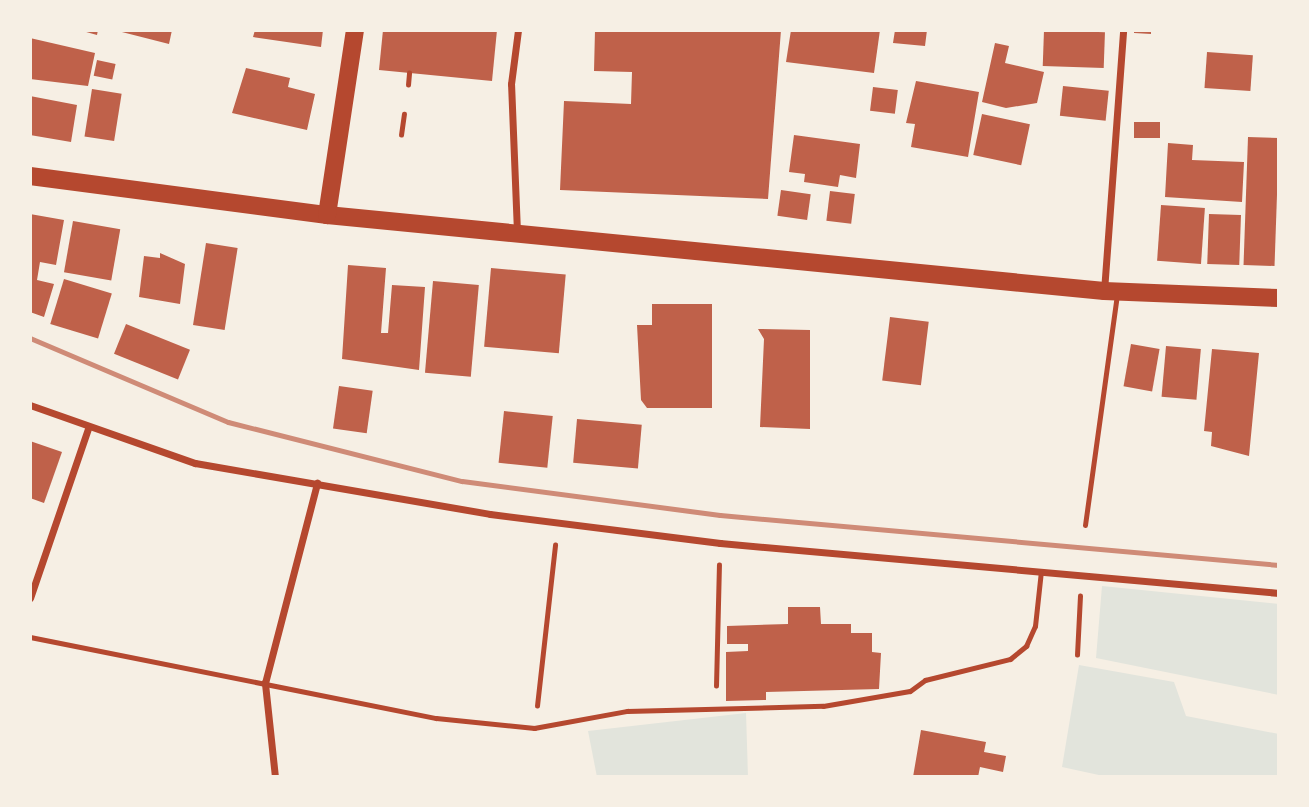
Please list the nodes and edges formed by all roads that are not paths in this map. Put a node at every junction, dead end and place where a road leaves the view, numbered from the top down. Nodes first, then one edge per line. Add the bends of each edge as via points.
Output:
1 (355, 30) edge
2 (518, 30) edge
3 (1123, 30) edge
4 (30, 176) edge
5 (327, 215) junction
6 (517, 233) junction
7 (1110, 291) junction
8 (1279, 298) edge
9 (30, 405) edge
10 (88, 429) junction
11 (317, 483) junction
12 (1085, 525) dead end
13 (1041, 570) junction
14 (1279, 593) edge
15 (30, 598) edge
16 (30, 637) edge
17 (265, 682) junction
18 (275, 777) edge

1 - 5 main road
2 - 6 street via 511,84
3 - 7 street
4 - 5 main road
5 - 6 main road
6 - 7 main road
7 - 8 main road
7 - 12 lane
9 - 10 street
10 - 11 street via 195,463
10 - 15 street
11 - 13 street via 557,524
11 - 17 street
13 - 14 street
13 - 17 lane via 1035,626 1026,646 1010,659 859,702 627,711 534,728 436,718
16 - 17 lane
17 - 18 street

